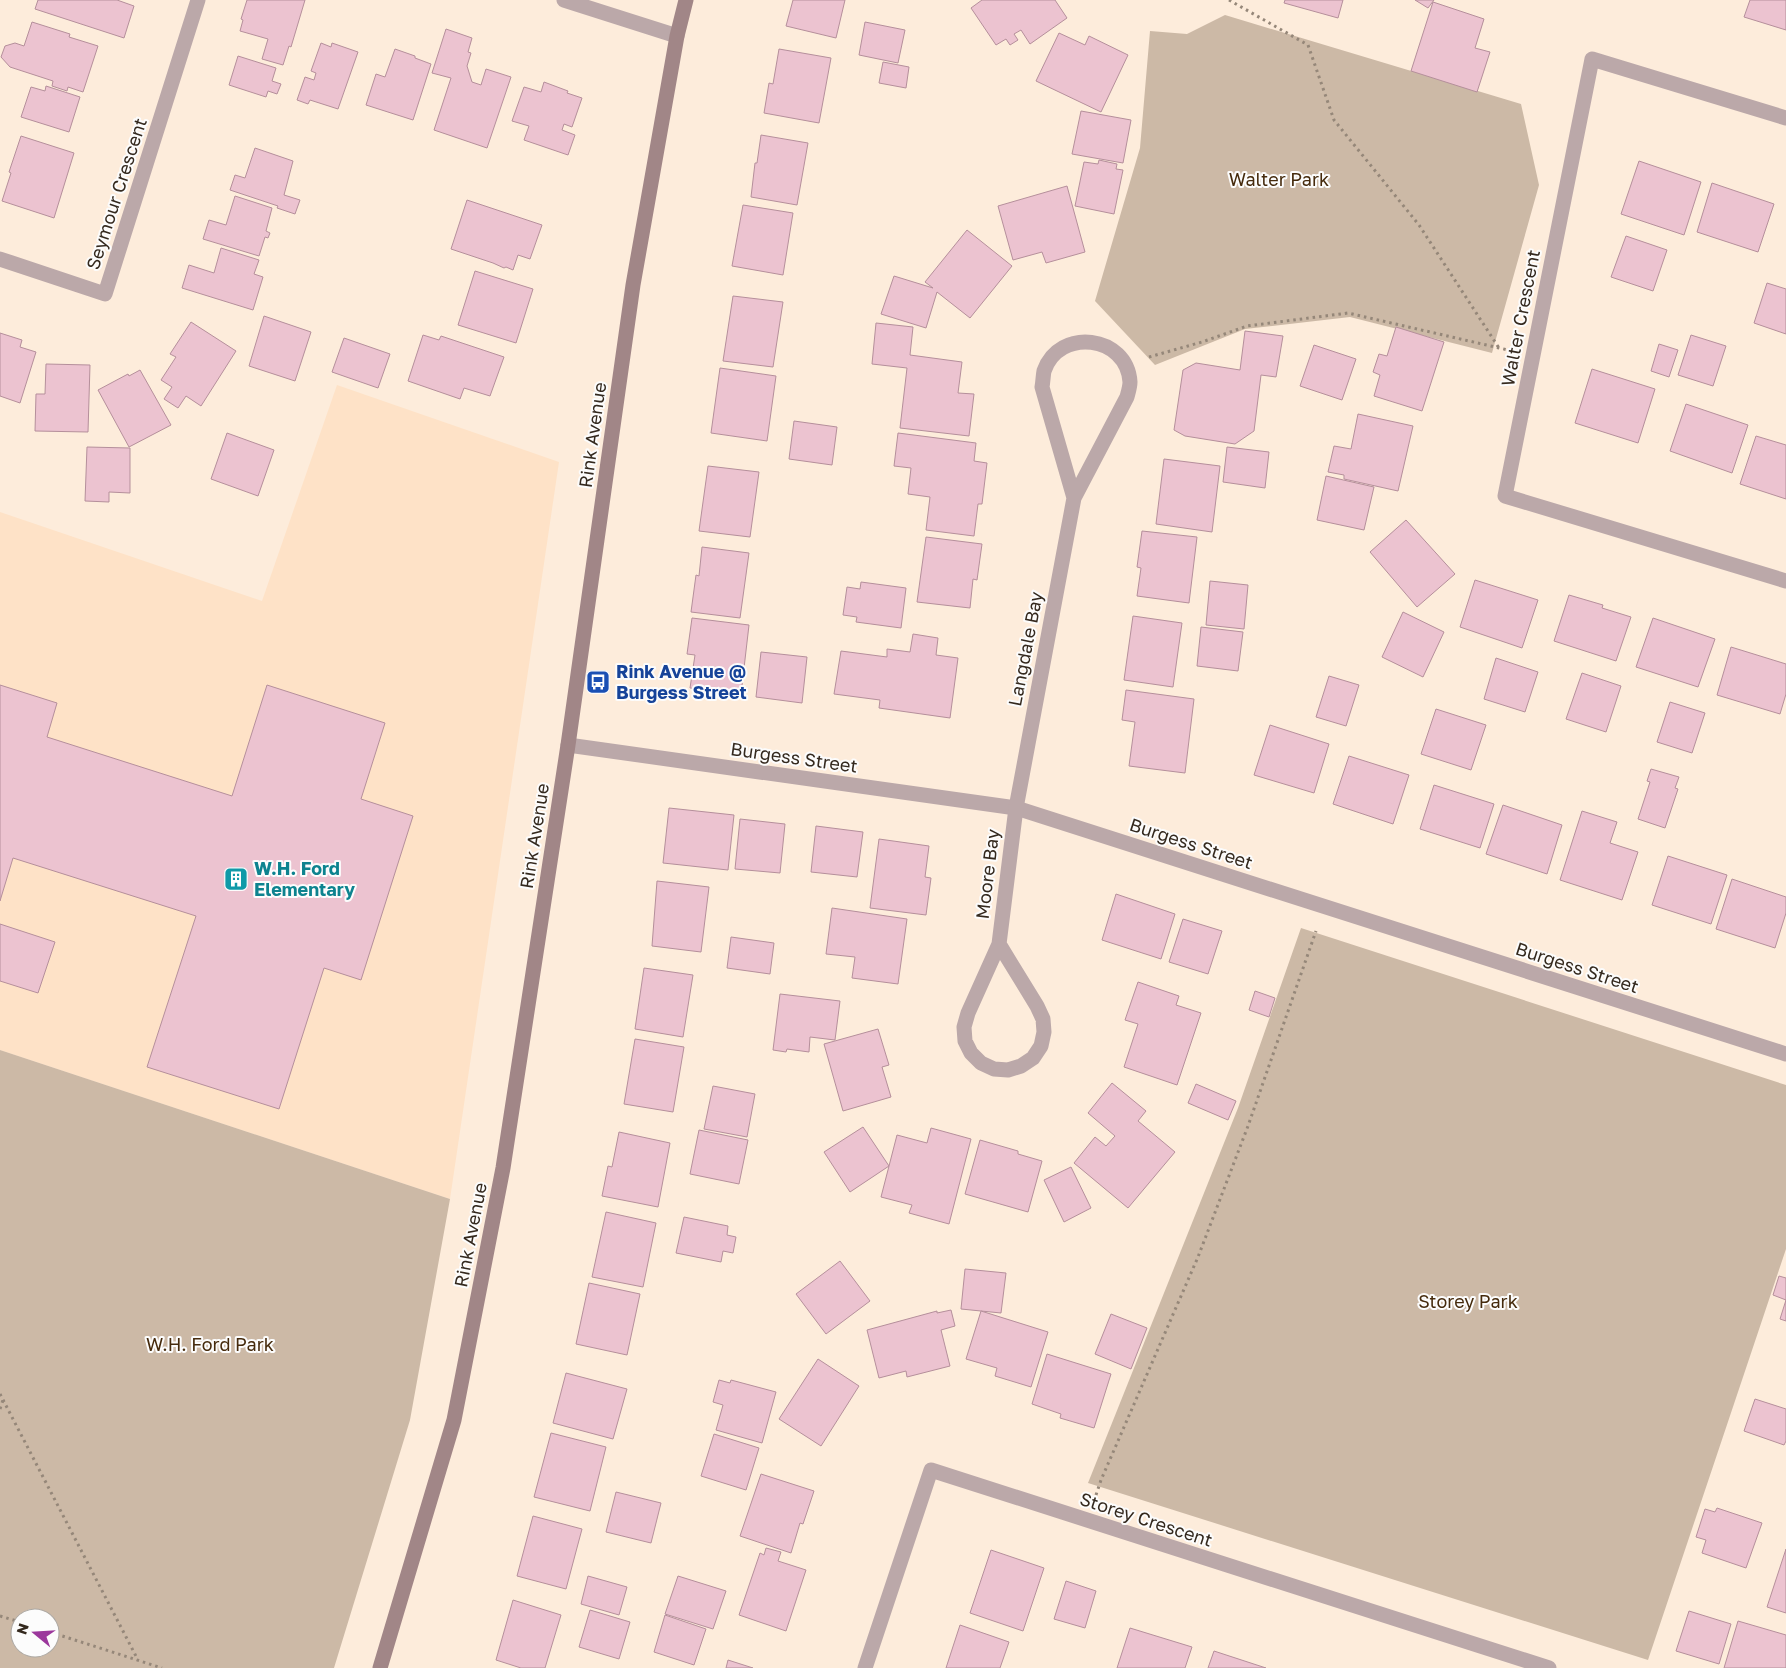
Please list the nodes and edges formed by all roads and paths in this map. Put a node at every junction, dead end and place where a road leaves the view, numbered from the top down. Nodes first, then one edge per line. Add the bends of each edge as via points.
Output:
1 (198, 0) edge
2 (564, 0) edge
3 (686, 0) edge
4 (1229, 0) edge
5 (677, 36) junction
6 (1786, 118) edge
7 (0, 259) edge
8 (1126, 368) junction
9 (1074, 498) junction
10 (1786, 581) edge
11 (568, 746) junction
12 (1016, 808) junction
13 (1324, 906) junction
14 (999, 944) junction
15 (1786, 1054) edge
16 (0, 1394) edge
17 (3, 1400) junction
18 (0, 1409) edge
19 (1088, 1521) junction
20 (60, 1635) edge
21 (138, 1660) junction
22 (162, 1668) edge
23 (380, 1668) edge
24 (865, 1668) edge
25 (1549, 1668) edge

1 - 7 street, Seymour Crescent via 105,294
2 - 5 street
3 - 5 street, Rink Avenue
4 - 8 path via 1308,45 1334,120 1419,224 1499,348 1348,313 1247,326 1152,355
5 - 11 street, Rink Avenue via 633,285
6 - 10 street, Walter Crescent via 1592,59 1505,496
8 - 9 street, Langdale Bay via 1130,382 1127,397
8 - 9 street, Langdale Bay via 1117,355 1091,341 1076,342 1062,348 1051,358 1044,372 1045,402
9 - 12 street, Langdale Bay
11 - 12 street, Burgess Street
11 - 23 street, Rink Avenue via 503,1168 454,1420
12 - 13 street, Burgess Street
12 - 14 street, Moore Bay
13 - 15 street, Burgess Street
13 - 19 path via 1248,1126 1198,1257 1100,1480
14 - 14 street, Moore Bay via 964,1027 971,1053 981,1063 994,1069 1008,1070 1033,1058 1041,1046 1044,1026 1037,1006
16 - 17 path
17 - 18 path
17 - 21 path
19 - 24 street, Storey Crescent via 931,1470
19 - 25 street, Storey Crescent
20 - 21 path
21 - 22 path

